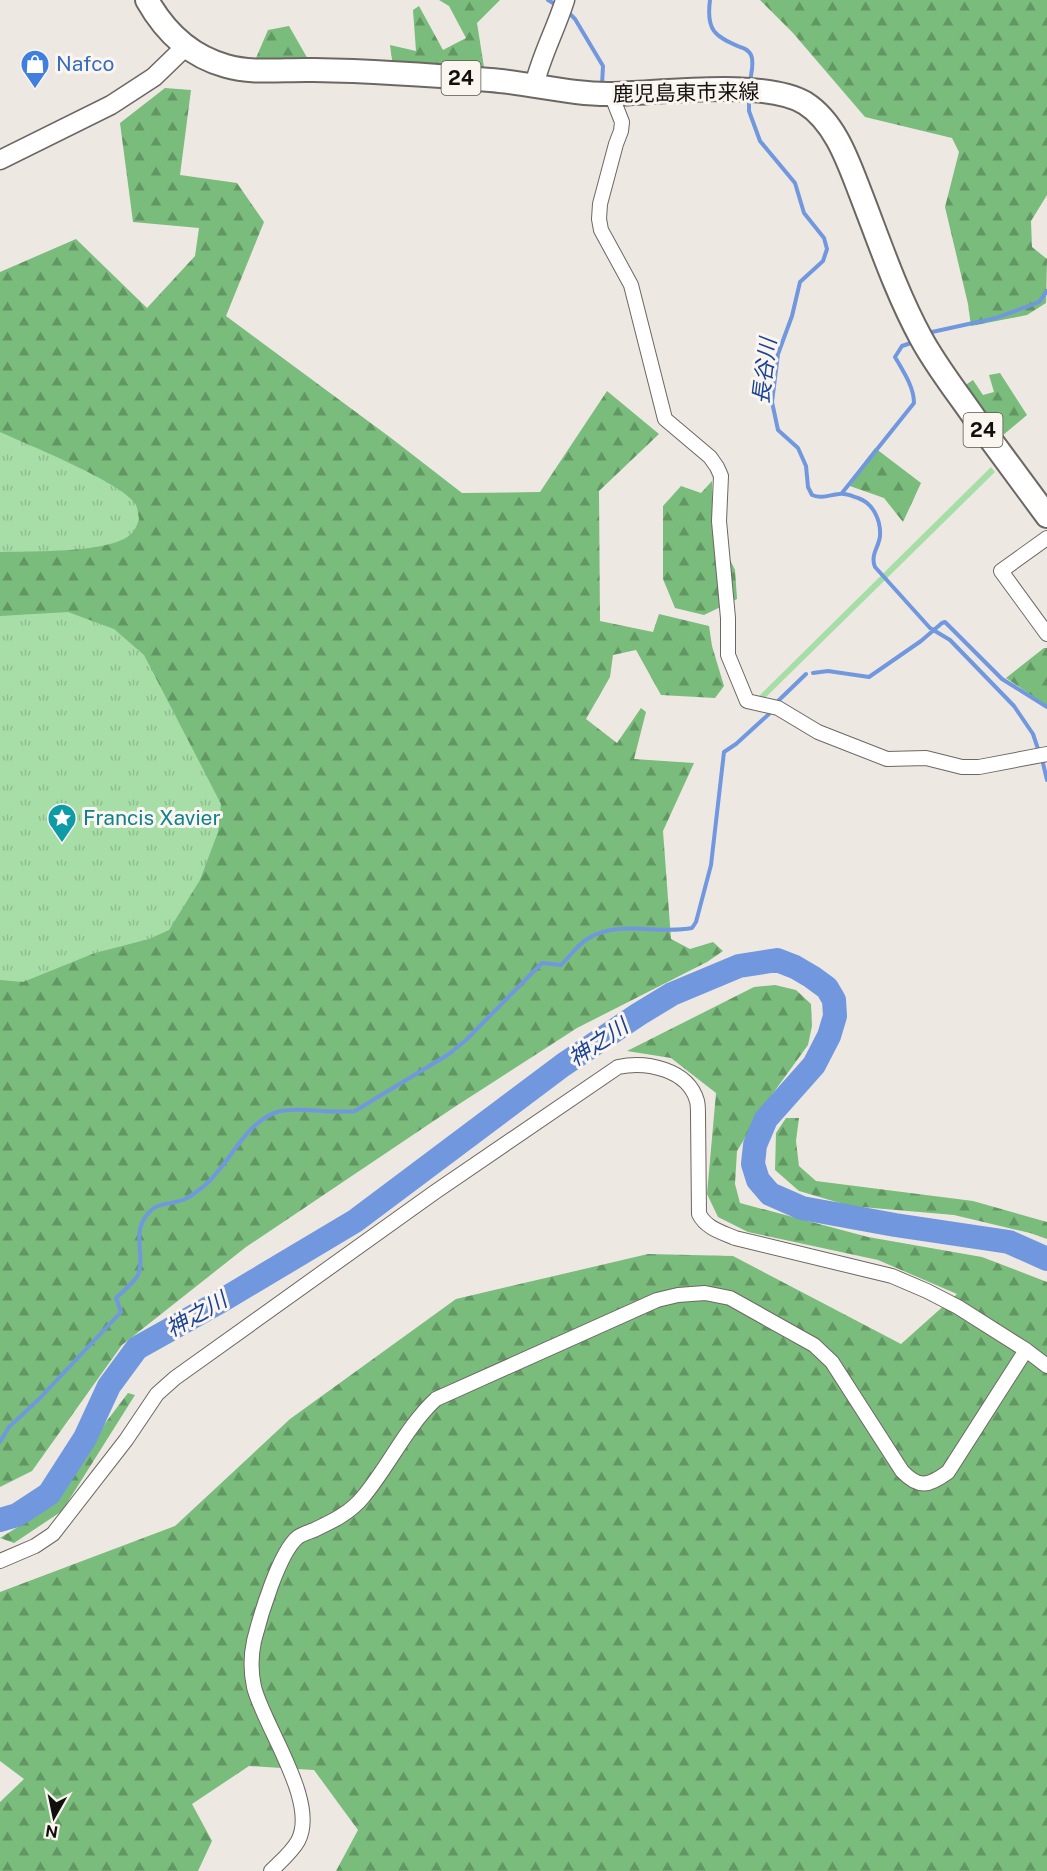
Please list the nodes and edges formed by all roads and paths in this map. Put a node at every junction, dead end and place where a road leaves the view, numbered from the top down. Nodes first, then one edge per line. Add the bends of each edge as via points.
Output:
1 (147, 0) edge
2 (565, 0) edge
3 (185, 47) junction
4 (534, 86) junction
5 (611, 94) junction
6 (0, 160) edge
7 (1047, 516) edge
8 (1047, 538) edge
9 (1047, 634) edge
10 (1042, 755) edge
11 (1026, 1350) junction
12 (1047, 1366) edge
13 (0, 1562) edge
14 (271, 1871) edge

1 - 3 main road, 鹿児島東市来線 / 24
2 - 4 street
3 - 4 main road, 鹿児島東市来線 / 24 via 215,62 242,69 481,79
3 - 6 street via 154,77 111,105
4 - 5 main road, 鹿児島東市来線 / 24
5 - 7 main road, 鹿児島東市来線 / 24 via 749,90 780,94 806,104 823,120 848,160 922,341
5 - 10 street via 622,122 599,219 631,285 665,419 710,457 721,476 719,521 728,655 747,702 778,708 818,732 887,759 926,758 971,767
8 - 9 street via 1001,571
11 - 12 street
11 - 13 street via 958,1307 892,1276 735,1238 703,1222 699,1214 696,1100 680,1077 667,1070 630,1064 618,1067 435,1192 175,1378 157,1394 53,1534
11 - 14 street via 948,1472 924,1484 911,1480 902,1471 832,1362 814,1345 730,1298 705,1293 657,1300 436,1399 423,1411 363,1498 336,1520 298,1537 279,1564 253,1643 254,1687 301,1799 303,1822 299,1840

